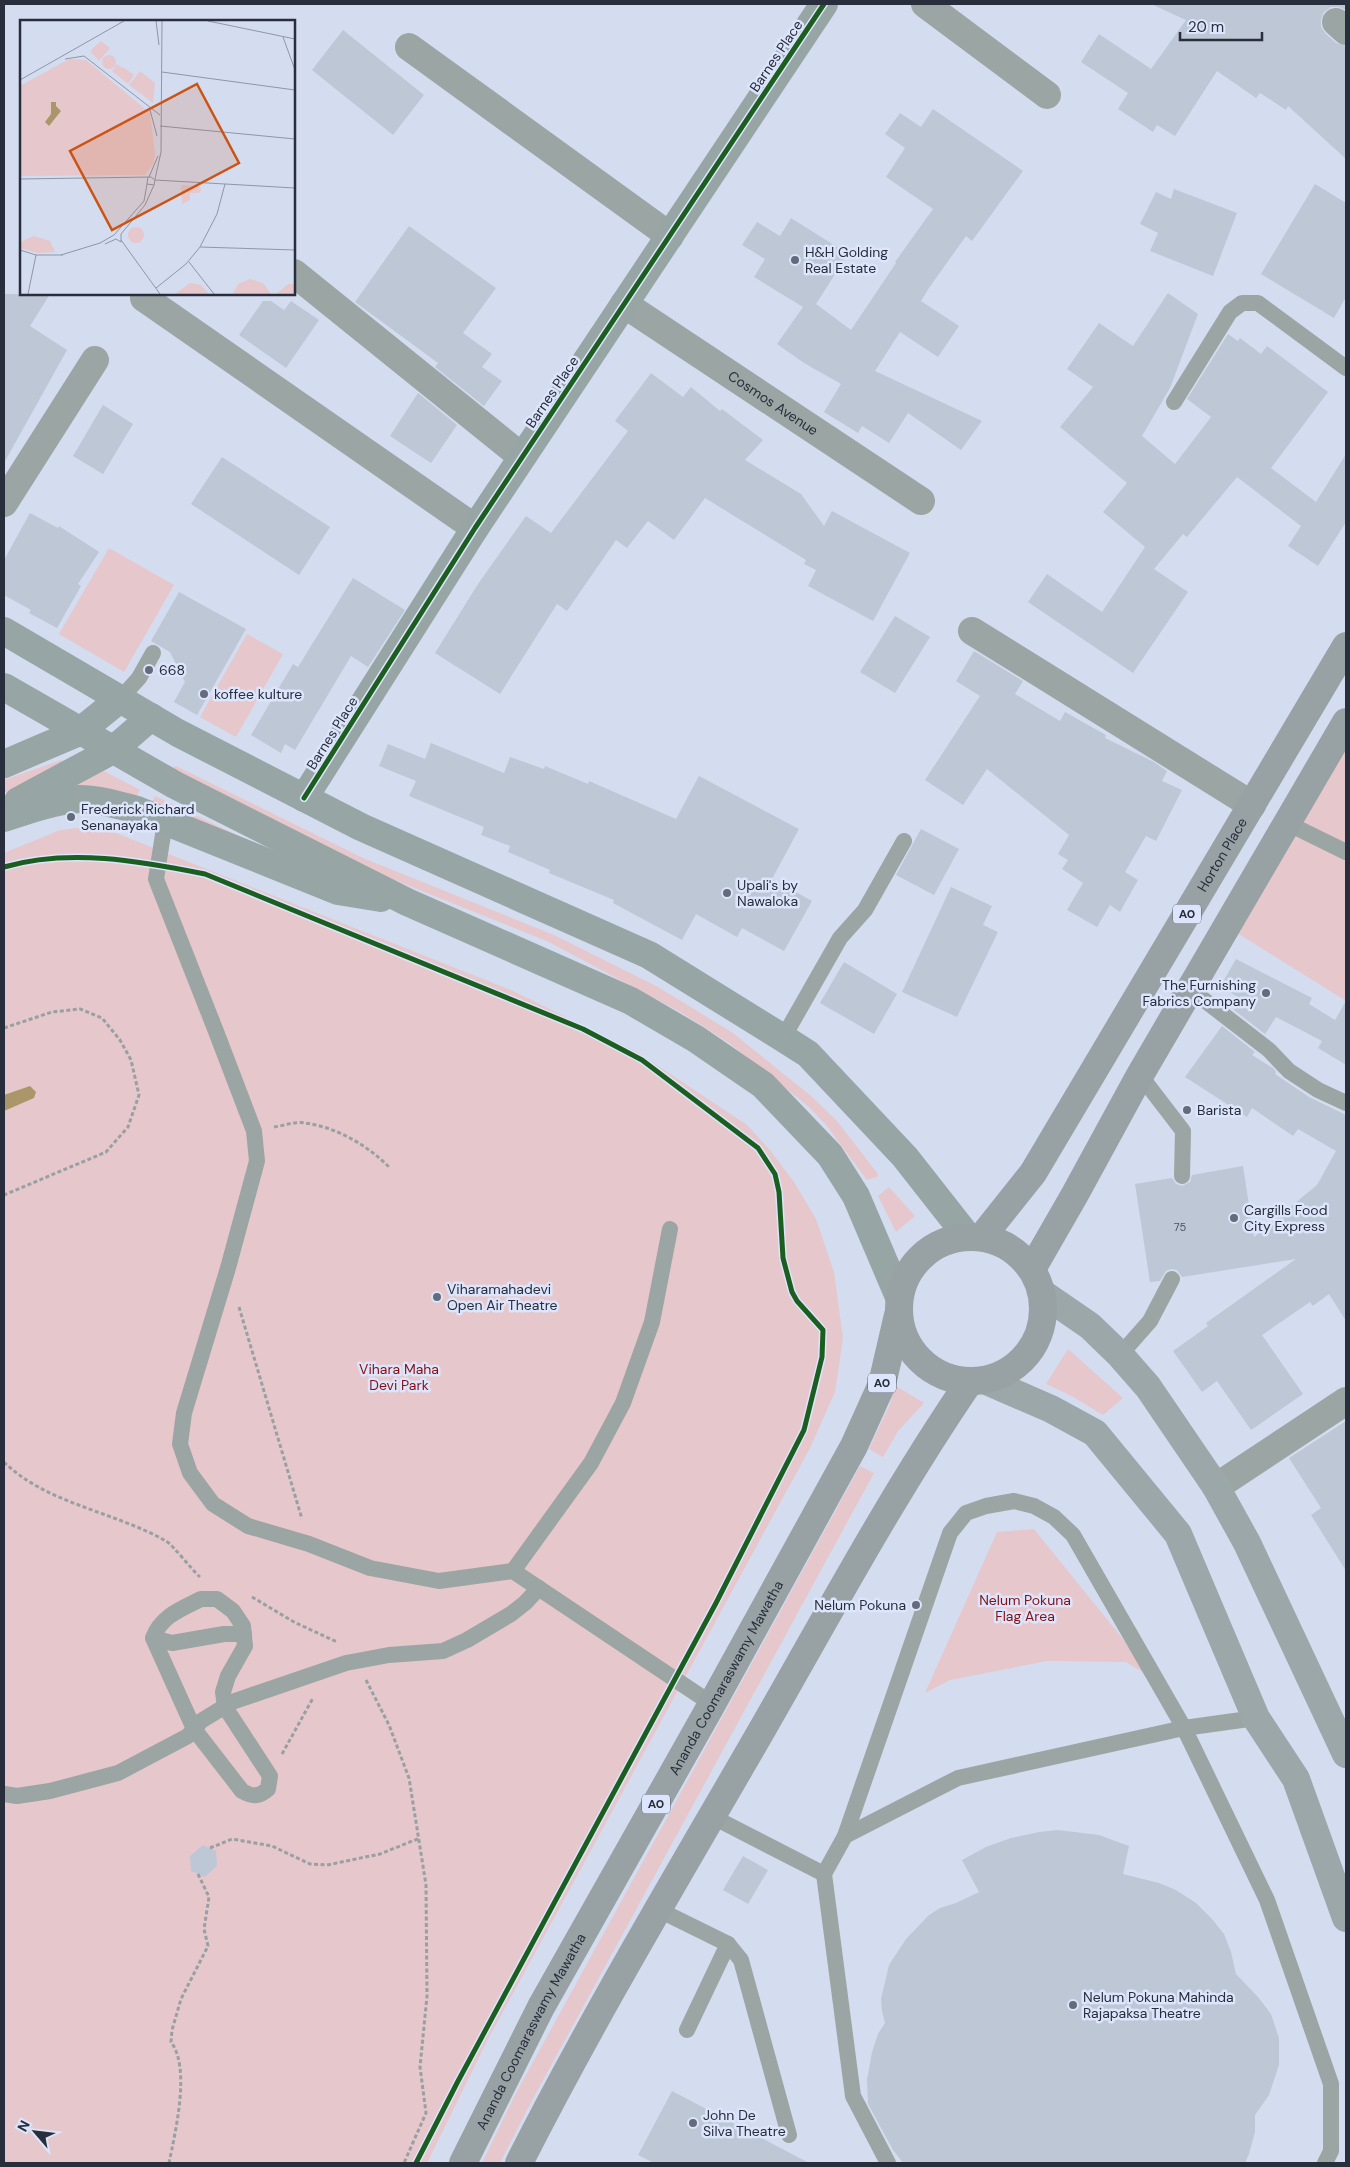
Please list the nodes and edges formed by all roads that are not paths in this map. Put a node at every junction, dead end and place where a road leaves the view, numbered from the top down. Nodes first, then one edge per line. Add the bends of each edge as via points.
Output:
1 (824, 4) edge
2 (925, 4) edge
3 (409, 47) dead end
4 (1047, 95) dead end
5 (670, 236) junction
6 (295, 274) edge
7 (144, 298) dead end
8 (624, 304) junction
9 (95, 360) dead end
10 (1346, 368) edge
11 (1174, 402) dead end
12 (522, 457) junction
13 (921, 502) dead end
14 (4, 503) edge
15 (475, 528) junction
16 (972, 631) dead end
17 (4, 632) edge
18 (1346, 646) edge
19 (153, 653) dead end
20 (4, 687) edge
21 (120, 699) junction
22 (151, 717) junction
23 (1346, 722) edge
24 (79, 732) junction
25 (113, 750) junction
26 (4, 764) edge
27 (304, 798) junction
28 (1252, 805) junction
29 (4, 808) edge
30 (4, 818) edge
31 (165, 822) junction
32 (1287, 823) junction
33 (904, 841) dead end
34 (1346, 852) edge
35 (407, 902) junction
36 (1190, 989) junction
37 (783, 1038) junction
38 (1140, 1075) junction
39 (1346, 1103) edge
40 (1182, 1176) dead end
41 (670, 1229) dead end
42 (974, 1236) junction
43 (1172, 1279) dead end
44 (1037, 1281) junction
45 (899, 1306) junction
46 (1120, 1355) junction
47 (977, 1381) junction
48 (1346, 1401) edge
49 (1216, 1486) junction
50 (513, 1571) junction
51 (538, 1588) junction
52 (244, 1634) junction
53 (153, 1638) junction
54 (712, 1704) junction
55 (225, 1707) junction
56 (1256, 1718) junction
57 (1184, 1728) junction
58 (194, 1729) junction
59 (1346, 1754) edge
60 (4, 1794) edge
61 (711, 1816) junction
62 (845, 1836) junction
63 (824, 1874) junction
64 (659, 1910) junction
65 (1346, 1918) edge
66 (728, 1944) junction
67 (686, 2030) dead end
68 (789, 2136) dead end
69 (464, 2163) edge
70 (519, 2163) edge
71 (888, 2163) edge
72 (1325, 2163) edge

1 - 5 main road, Barnes Place
2 - 4 street
3 - 5 street
5 - 8 main road, Barnes Place
6 - 12 street
7 - 15 street
8 - 12 main road, Barnes Place
8 - 13 street, Cosmos Avenue
9 - 14 street
10 - 11 lane via 1258,303 1242,303 1230,312
12 - 15 main road, Barnes Place
15 - 27 main road, Barnes Place
16 - 28 street
17 - 21 main road
18 - 28 highway, Horton Place / A0
19 - 21 lane via 139,678
20 - 24 main road
21 - 22 main road
21 - 24 main road
22 - 25 main road
22 - 27 main road
23 - 32 highway
24 - 25 main road
24 - 26 main road
25 - 29 main road
25 - 35 main road via 175,785
27 - 37 main road via 361,827 649,955
28 - 42 highway, Horton Place / A0 via 1033,1173
30 - 31 main road via 54,803 81,799 137,810
31 - 35 main road via 338,891
31 - 50 lane via 156,879 254,1131 256,1161 184,1413 180,1444 190,1473 213,1504 248,1526 309,1544 370,1568 439,1581
32 - 34 lane
32 - 36 highway
33 - 37 lane via 865,910 840,938
35 - 45 main road via 631,1000 696,1039 762,1085 830,1155 856,1196
36 - 38 highway
36 - 39 lane via 1269,1050 1289,1071
37 - 42 main road via 808,1054
38 - 40 lane via 1183,1131
38 - 44 highway via 1074,1196
41 - 50 lane via 652,1322 623,1403 591,1463
42 - 44 highway, A0 via 1002,1242 1019,1254
42 - 45 highway, A0 via 943,1241 922,1254 907,1273
43 - 46 lane via 1150,1321
44 - 46 main road
44 - 47 highway via 1043,1316 1037,1339 1024,1358 1006,1372
45 - 47 highway via 903,1336 929,1369 949,1378
45 - 54 highway, Ananda Coomaraswamy Mawatha / A0 via 882,1384 854,1446
46 - 49 main road via 1148,1387
47 - 56 main road via 1051,1409 1095,1433 1178,1534
47 - 61 highway via 907,1477
48 - 49 street
49 - 59 main road via 1247,1543
50 - 51 lane
51 - 54 lane
51 - 55 lane via 511,1614 443,1651 355,1661
52 - 53 lane via 172,1643
52 - 53 lane via 233,1612 217,1599 201,1599 175,1612 158,1626
52 - 55 lane via 245,1646 223,1692
53 - 58 lane
54 - 69 highway, Ananda Coomaraswamy Mawatha / A0 via 542,2007
55 - 58 lane
55 - 58 lane via 270,1776 268,1789 263,1793 256,1796 242,1791
56 - 57 lane
56 - 65 main road via 1296,1779
57 - 62 lane via 958,1778
57 - 62 lane via 1073,1535 1054,1517 1034,1506 1014,1502 986,1506 966,1513 950,1533
57 - 72 lane via 1267,1900 1331,2084 1331,2151
58 - 60 lane via 166,1749 118,1773 50,1792 17,1796
61 - 63 lane
61 - 64 highway
62 - 63 lane
63 - 71 lane via 853,2096
64 - 66 lane
64 - 70 highway via 559,2084
66 - 67 lane
66 - 68 lane via 741,1960

